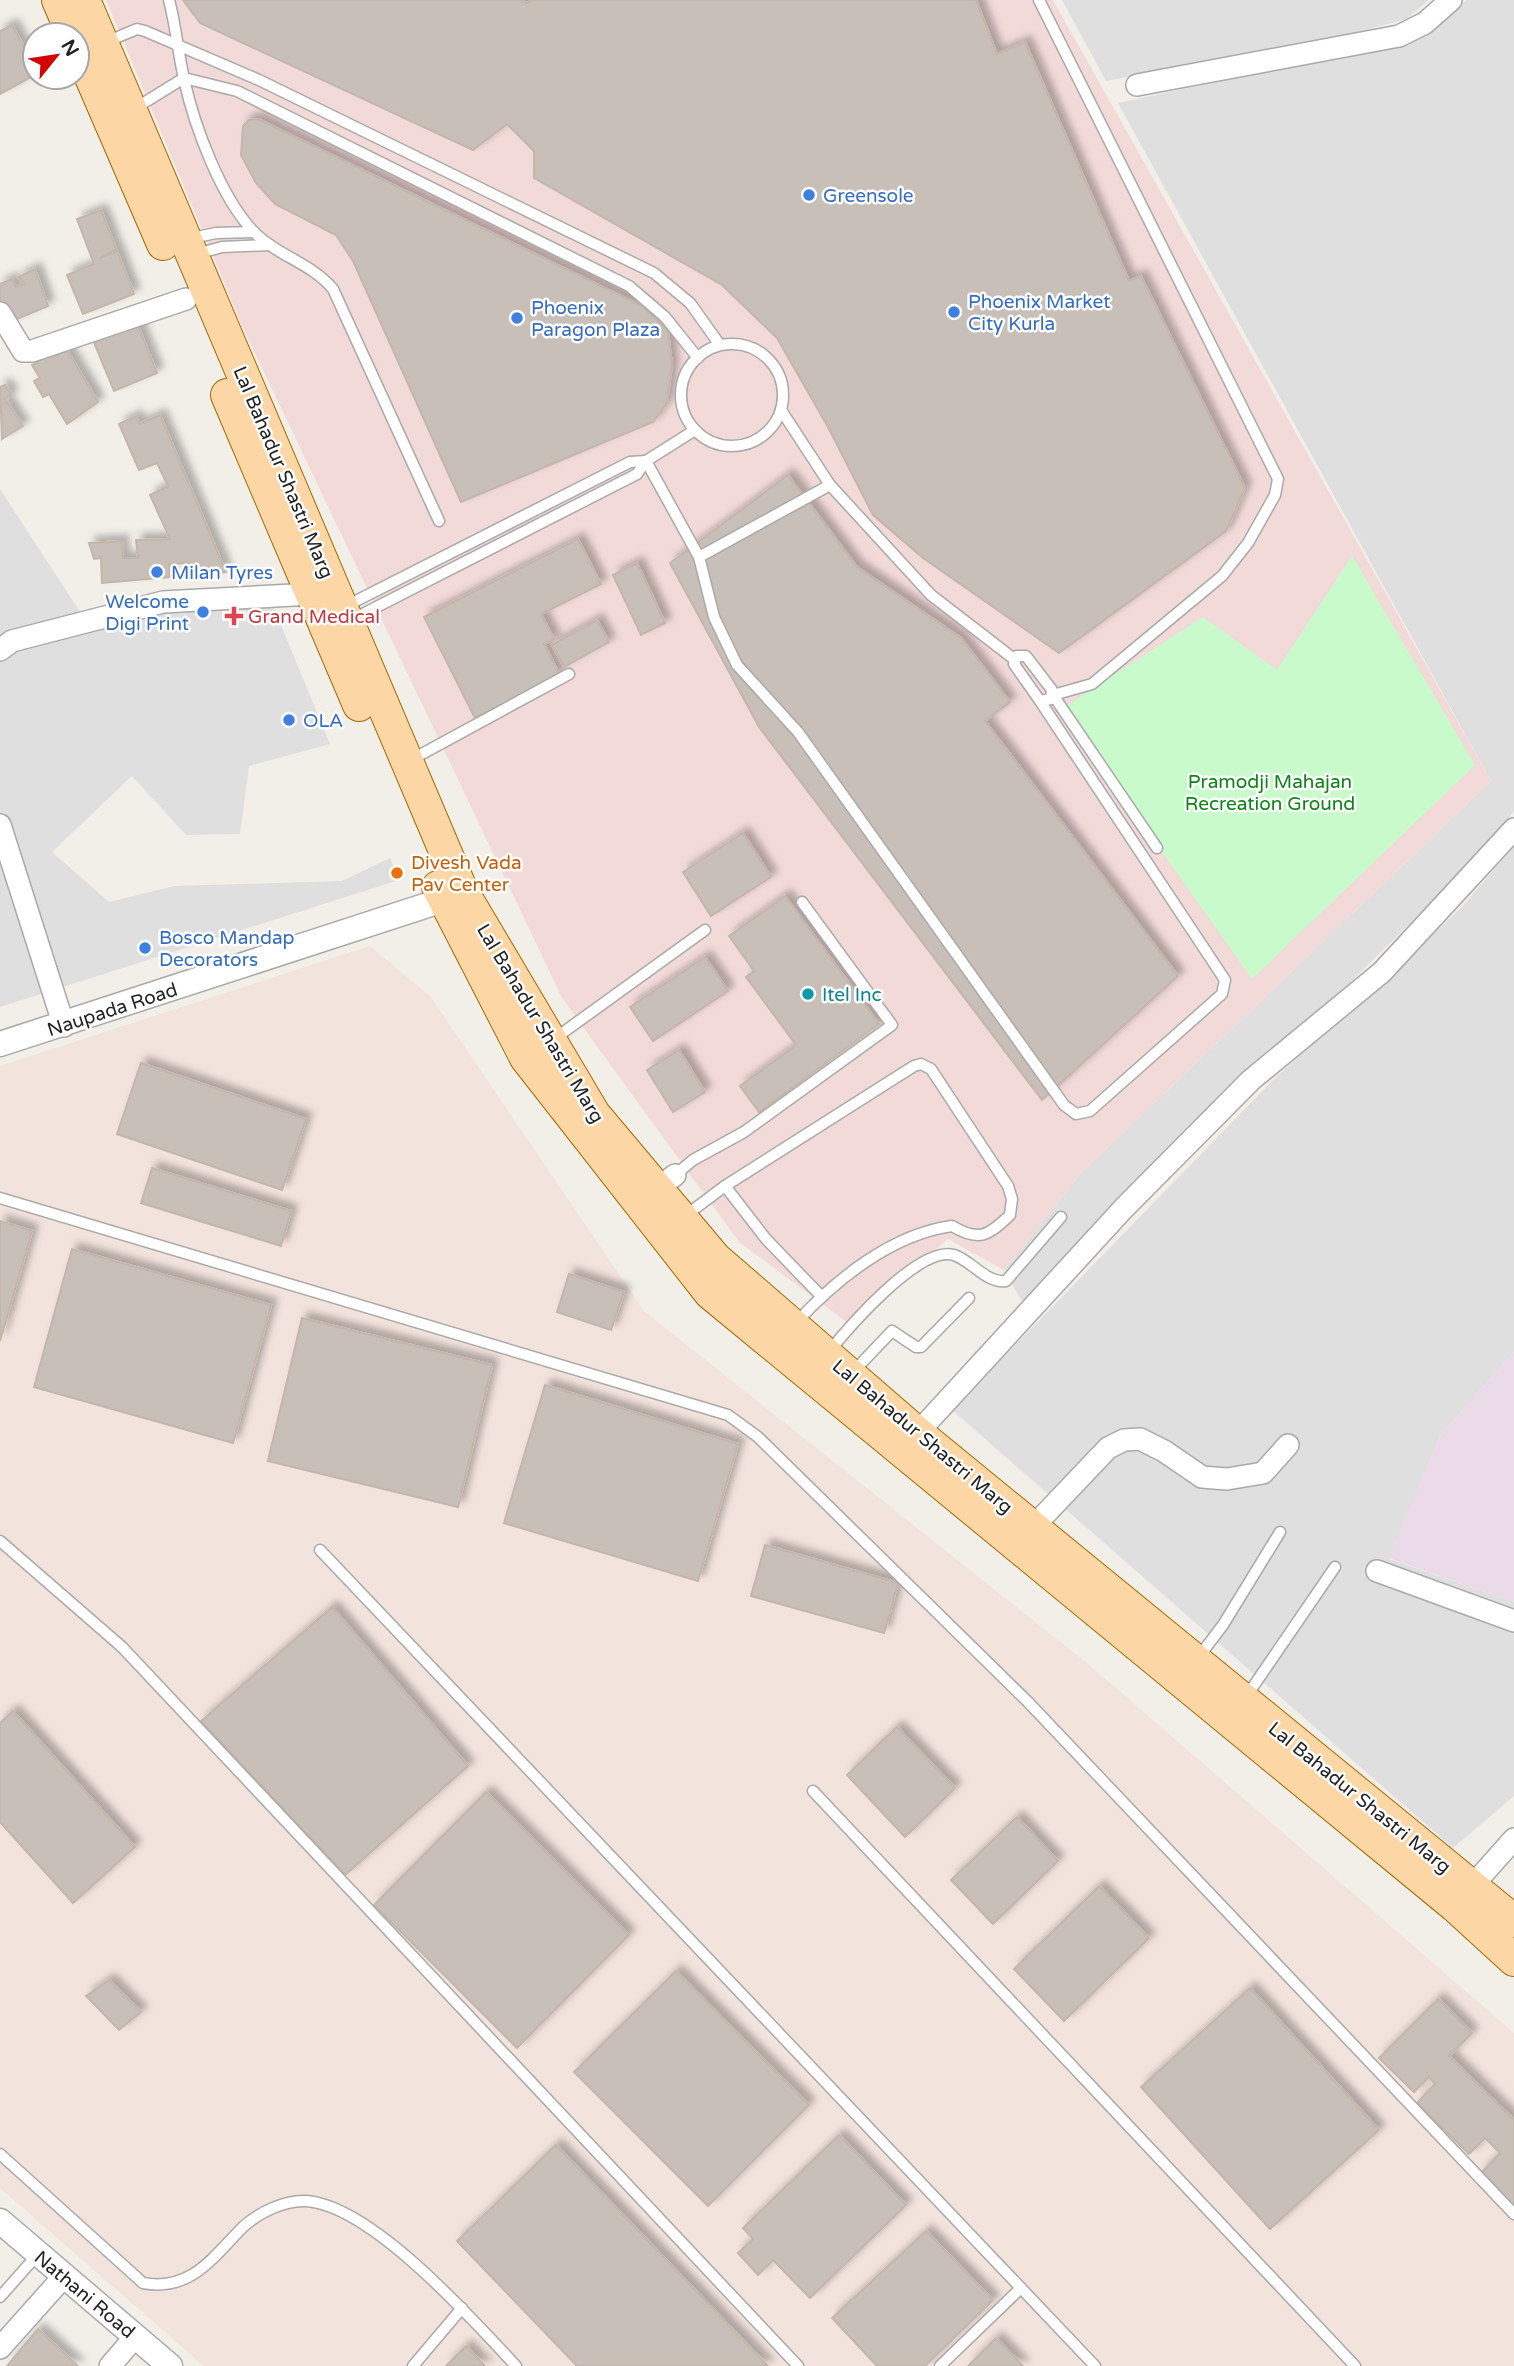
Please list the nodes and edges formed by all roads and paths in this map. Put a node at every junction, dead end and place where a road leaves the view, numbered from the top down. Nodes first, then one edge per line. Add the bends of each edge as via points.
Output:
1 (58, 0) edge
2 (84, 0) edge
3 (169, 0) edge
4 (1039, 0) edge
5 (1451, 0) edge
6 (67, 21) edge
7 (87, 21) edge
8 (91, 44) edge
9 (91, 46) edge
10 (91, 47) edge
11 (181, 48) junction
12 (184, 78) junction
13 (1137, 85) dead end
14 (131, 111) junction
15 (254, 232) junction
16 (270, 245) junction
17 (188, 247) junction
18 (186, 299) junction
19 (0, 313) edge
20 (720, 345) junction
21 (698, 358) junction
22 (781, 410) junction
23 (695, 430) junction
24 (646, 461) junction
25 (830, 485) junction
26 (439, 521) dead end
27 (699, 557) junction
28 (312, 594) junction
29 (345, 615) junction
30 (0, 650) edge
31 (1014, 659) junction
32 (569, 674) dead end
33 (1053, 695) junction
34 (1040, 701) junction
35 (407, 762) junction
36 (0, 825) edge
37 (1514, 830) edge
38 (1157, 848) dead end
39 (452, 896) junction
40 (802, 902) dead end
41 (705, 930) dead end
42 (64, 1026) junction
43 (0, 1044) edge
44 (538, 1050) junction
45 (666, 1182) junction
46 (725, 1186) junction
47 (0, 1198) edge
48 (1062, 1217) dead end
49 (682, 1219) junction
50 (719, 1281) junction
51 (821, 1296) junction
52 (969, 1298) dead end
53 (793, 1326) junction
54 (826, 1355) junction
55 (842, 1385) junction
56 (909, 1441) junction
57 (1288, 1445) dead end
58 (1032, 1528) junction
59 (1280, 1532) dead end
60 (0, 1541) edge
61 (320, 1550) dead end
62 (1335, 1567) dead end
63 (1377, 1571) dead end
64 (1514, 1621) edge
65 (1195, 1661) junction
66 (1243, 1701) junction
67 (813, 1791) dead end
68 (1514, 1839) edge
69 (1463, 1897) junction
70 (1514, 1921) edge
71 (1514, 1960) edge
72 (0, 2154) edge
73 (1514, 2214) edge
74 (2, 2232) edge
75 (35, 2257) junction
76 (58, 2283) junction
77 (1021, 2288) junction
78 (0, 2297) edge
79 (463, 2308) junction
80 (0, 2348) edge
81 (134, 2356) edge
82 (110, 2366) edge
83 (170, 2366) edge
84 (413, 2366) edge
85 (516, 2366) edge
86 (798, 2366) edge
87 (940, 2366) edge
88 (1095, 2366) edge
89 (1355, 2366) edge

1 - 6 main road
2 - 7 main road, Lal Bahadur Shastri Marg
3 - 11 lane
4 - 33 lane via 1278,479 1275,495 1248,543 1222,576 1091,684
5 - 13 street via 1425,23 1399,36
8 - 11 lane via 137,29
9 - 14 main road, Lal Bahadur Shastri Marg
10 - 18 main road, Lal Bahadur Shastri Marg
11 - 12 lane
11 - 20 lane via 259,80 654,273 690,303
12 - 14 lane
12 - 15 lane via 216,169
12 - 21 lane via 237,92 629,286 665,317
14 - 17 main road, Lal Bahadur Shastri Marg
15 - 16 lane
15 - 17 lane via 216,233
16 - 17 lane
16 - 26 lane via 319,273 333,289
17 - 29 main road, Lal Bahadur Shastri Marg
18 - 19 street via 32,351 23,351
18 - 28 main road, Lal Bahadur Shastri Marg
20 - 21 lane
20 - 22 lane via 750,347 769,360 781,380
21 - 23 lane via 683,380 681,398
22 - 23 lane via 774,426 745,445 718,444
22 - 25 lane
23 - 24 lane
24 - 27 lane
24 - 29 lane via 630,463
25 - 27 lane
25 - 31 lane via 930,596
27 - 34 lane via 714,617 737,665 798,732 1064,1105 1076,1114 1090,1111 1222,994 1225,980
28 - 30 street via 163,602 12,641
28 - 39 main road, Lal Bahadur Shastri Marg
29 - 35 main road, Lal Bahadur Shastri Marg
31 - 33 lane via 1026,656
31 - 34 lane
32 - 35 lane
33 - 34 lane
33 - 38 lane
35 - 39 main road, Lal Bahadur Shastri Marg
36 - 42 street
37 - 56 street via 1382,972 1251,1080 1134,1198
39 - 42 street, Naupada Road
39 - 44 main road, Lal Bahadur Shastri Marg
40 - 45 lane via 892,1025
41 - 44 lane
42 - 43 street, Naupada Road
44 - 45 main road, Lal Bahadur Shastri Marg via 594,1114
44 - 50 main road, Lal Bahadur Shastri Marg
45 - 49 main road, Lal Bahadur Shastri Marg
46 - 49 lane
46 - 51 lane via 766,1239
46 - 51 lane via 914,1066 932,1069 1008,1186 1010,1215 980,1236 970,1237 952,1226 899,1243
47 - 73 lane via 727,1415 758,1437 1028,1702
48 - 54 lane via 1006,1281 990,1278 954,1255 928,1261 894,1281
49 - 50 main road, Lal Bahadur Shastri Marg
50 - 53 main road, Lal Bahadur Shastri Marg
50 - 55 main road, Lal Bahadur Shastri Marg
51 - 53 lane
52 - 55 lane via 921,1347 898,1333 887,1334
53 - 54 main road, Lal Bahadur Shastri Marg
54 - 55 main road, Lal Bahadur Shastri Marg
55 - 56 main road, Lal Bahadur Shastri Marg
56 - 58 main road, Lal Bahadur Shastri Marg
56 - 69 main road, Lal Bahadur Shastri Marg
57 - 58 street via 1263,1473 1227,1479 1202,1478 1140,1439 1124,1440 1108,1448
58 - 65 main road, Lal Bahadur Shastri Marg
59 - 65 lane via 1223,1625
60 - 86 lane via 122,1647
61 - 77 lane
62 - 66 lane
63 - 64 street
65 - 66 main road, Lal Bahadur Shastri Marg
66 - 69 main road, Lal Bahadur Shastri Marg
67 - 89 lane
68 - 69 street
69 - 70 main road, Lal Bahadur Shastri Marg
69 - 71 main road, Lal Bahadur Shastri Marg
72 - 79 lane via 143,2283 159,2286 191,2278 246,2224 276,2206 306,2201 337,2210 374,2230
74 - 75 street, Nathani Road
75 - 76 street, Nathani Road
75 - 78 lane
75 - 83 street, Nathani Road
76 - 80 street
76 - 81 street, Nathani Road
77 - 87 lane
77 - 88 lane
79 - 84 lane
79 - 85 lane
81 - 82 street

